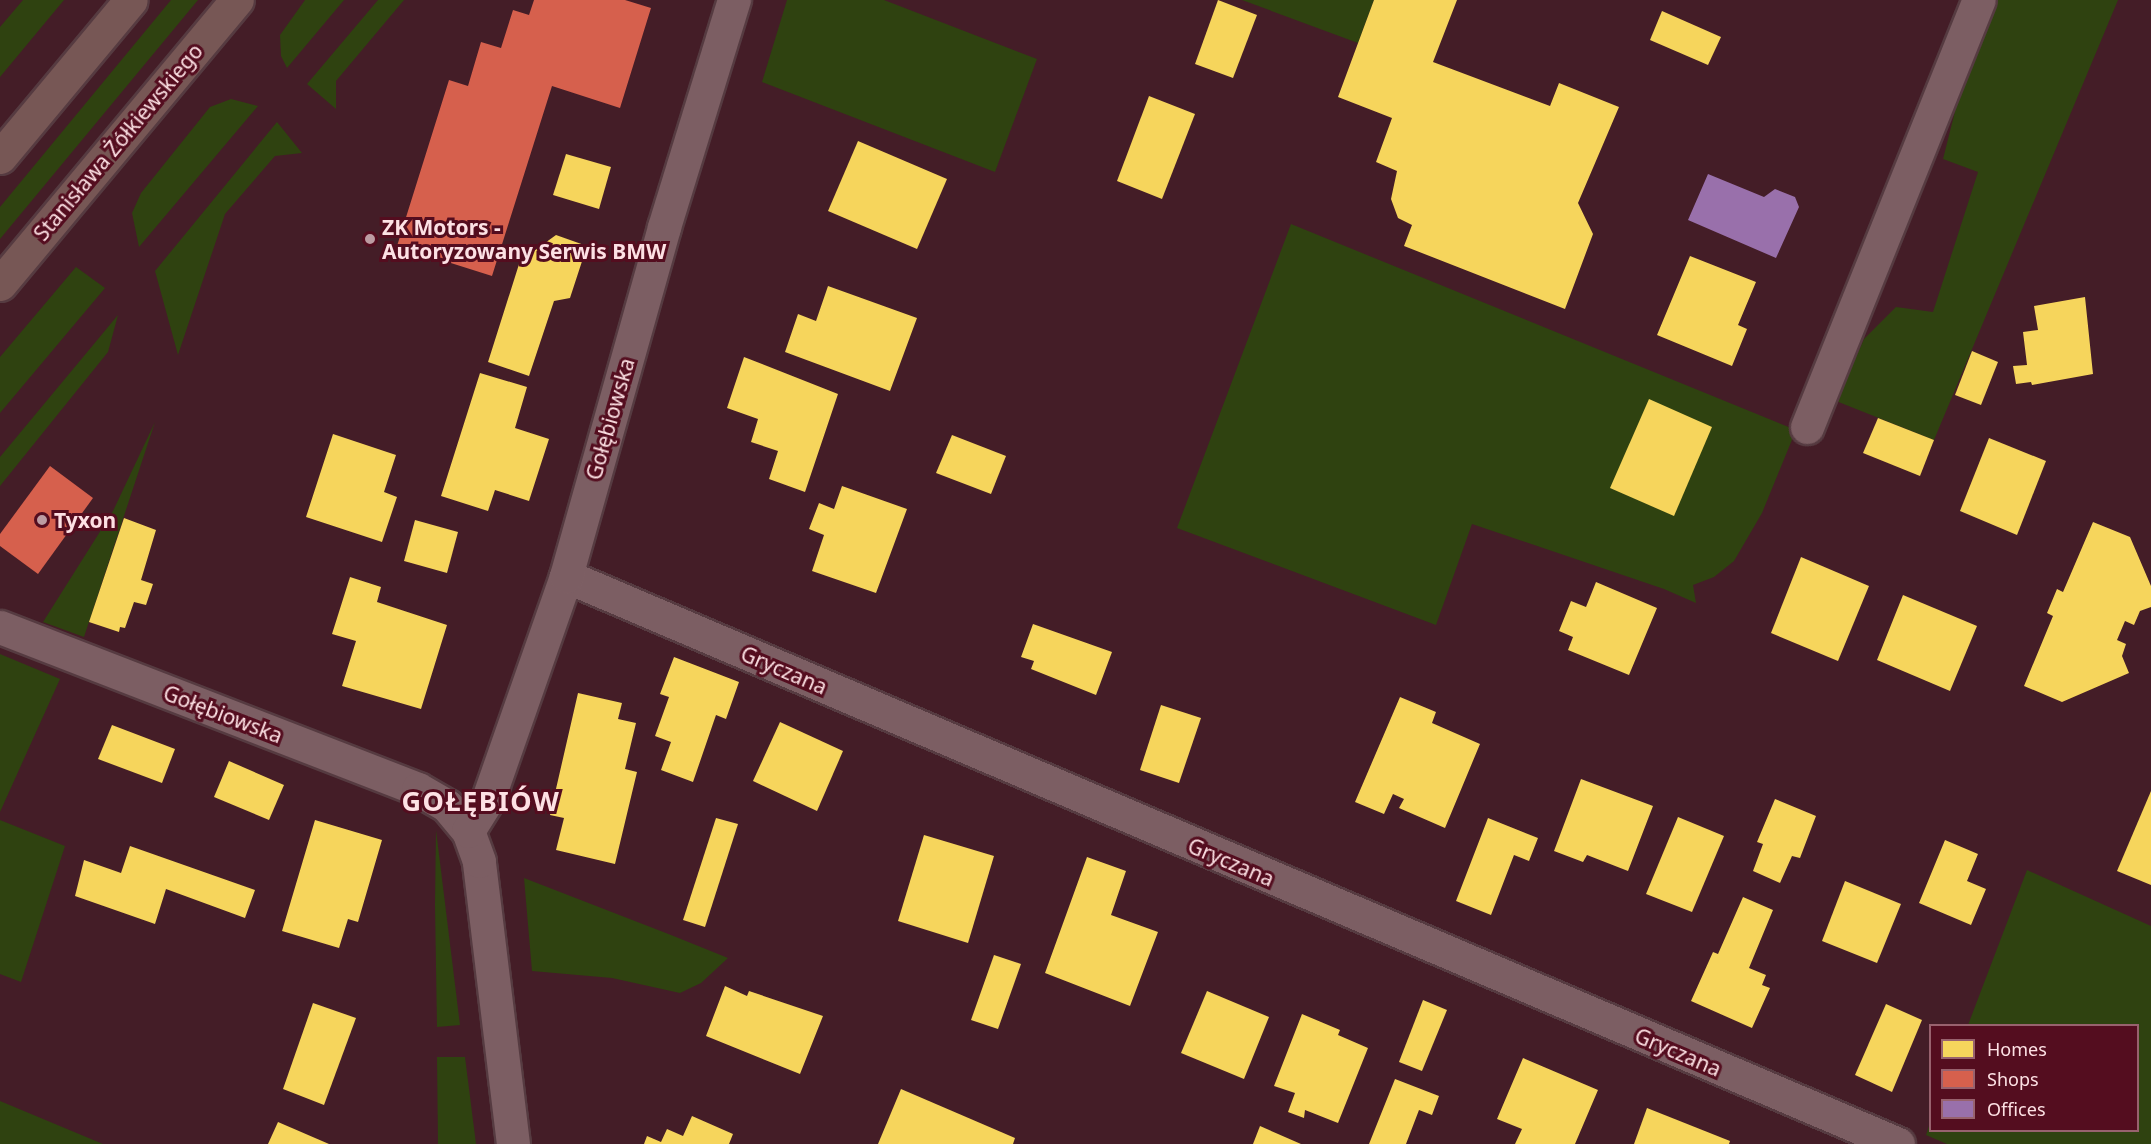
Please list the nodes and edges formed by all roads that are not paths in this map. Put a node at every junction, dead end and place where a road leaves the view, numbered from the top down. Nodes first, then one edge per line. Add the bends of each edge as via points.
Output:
1 (131, 0) edge
2 (237, 0) edge
3 (734, 0) edge
4 (1979, 0) edge
5 (0, 157) edge
6 (0, 285) edge
7 (1806, 427) dead end
8 (566, 576) junction
9 (0, 627) edge
10 (468, 831) junction
11 (513, 1144) edge
12 (1898, 1144) edge

1 - 5 main road
2 - 6 main road, Stanisława Żółkiewskiego
3 - 8 street, Gołębiowska via 660,238
4 - 7 street
8 - 10 street, Gołębiowska via 488,799
8 - 12 street, Gryczana
9 - 10 street, Gołębiowska via 418,789 447,806
10 - 11 street, Gołębiowska via 479,861

